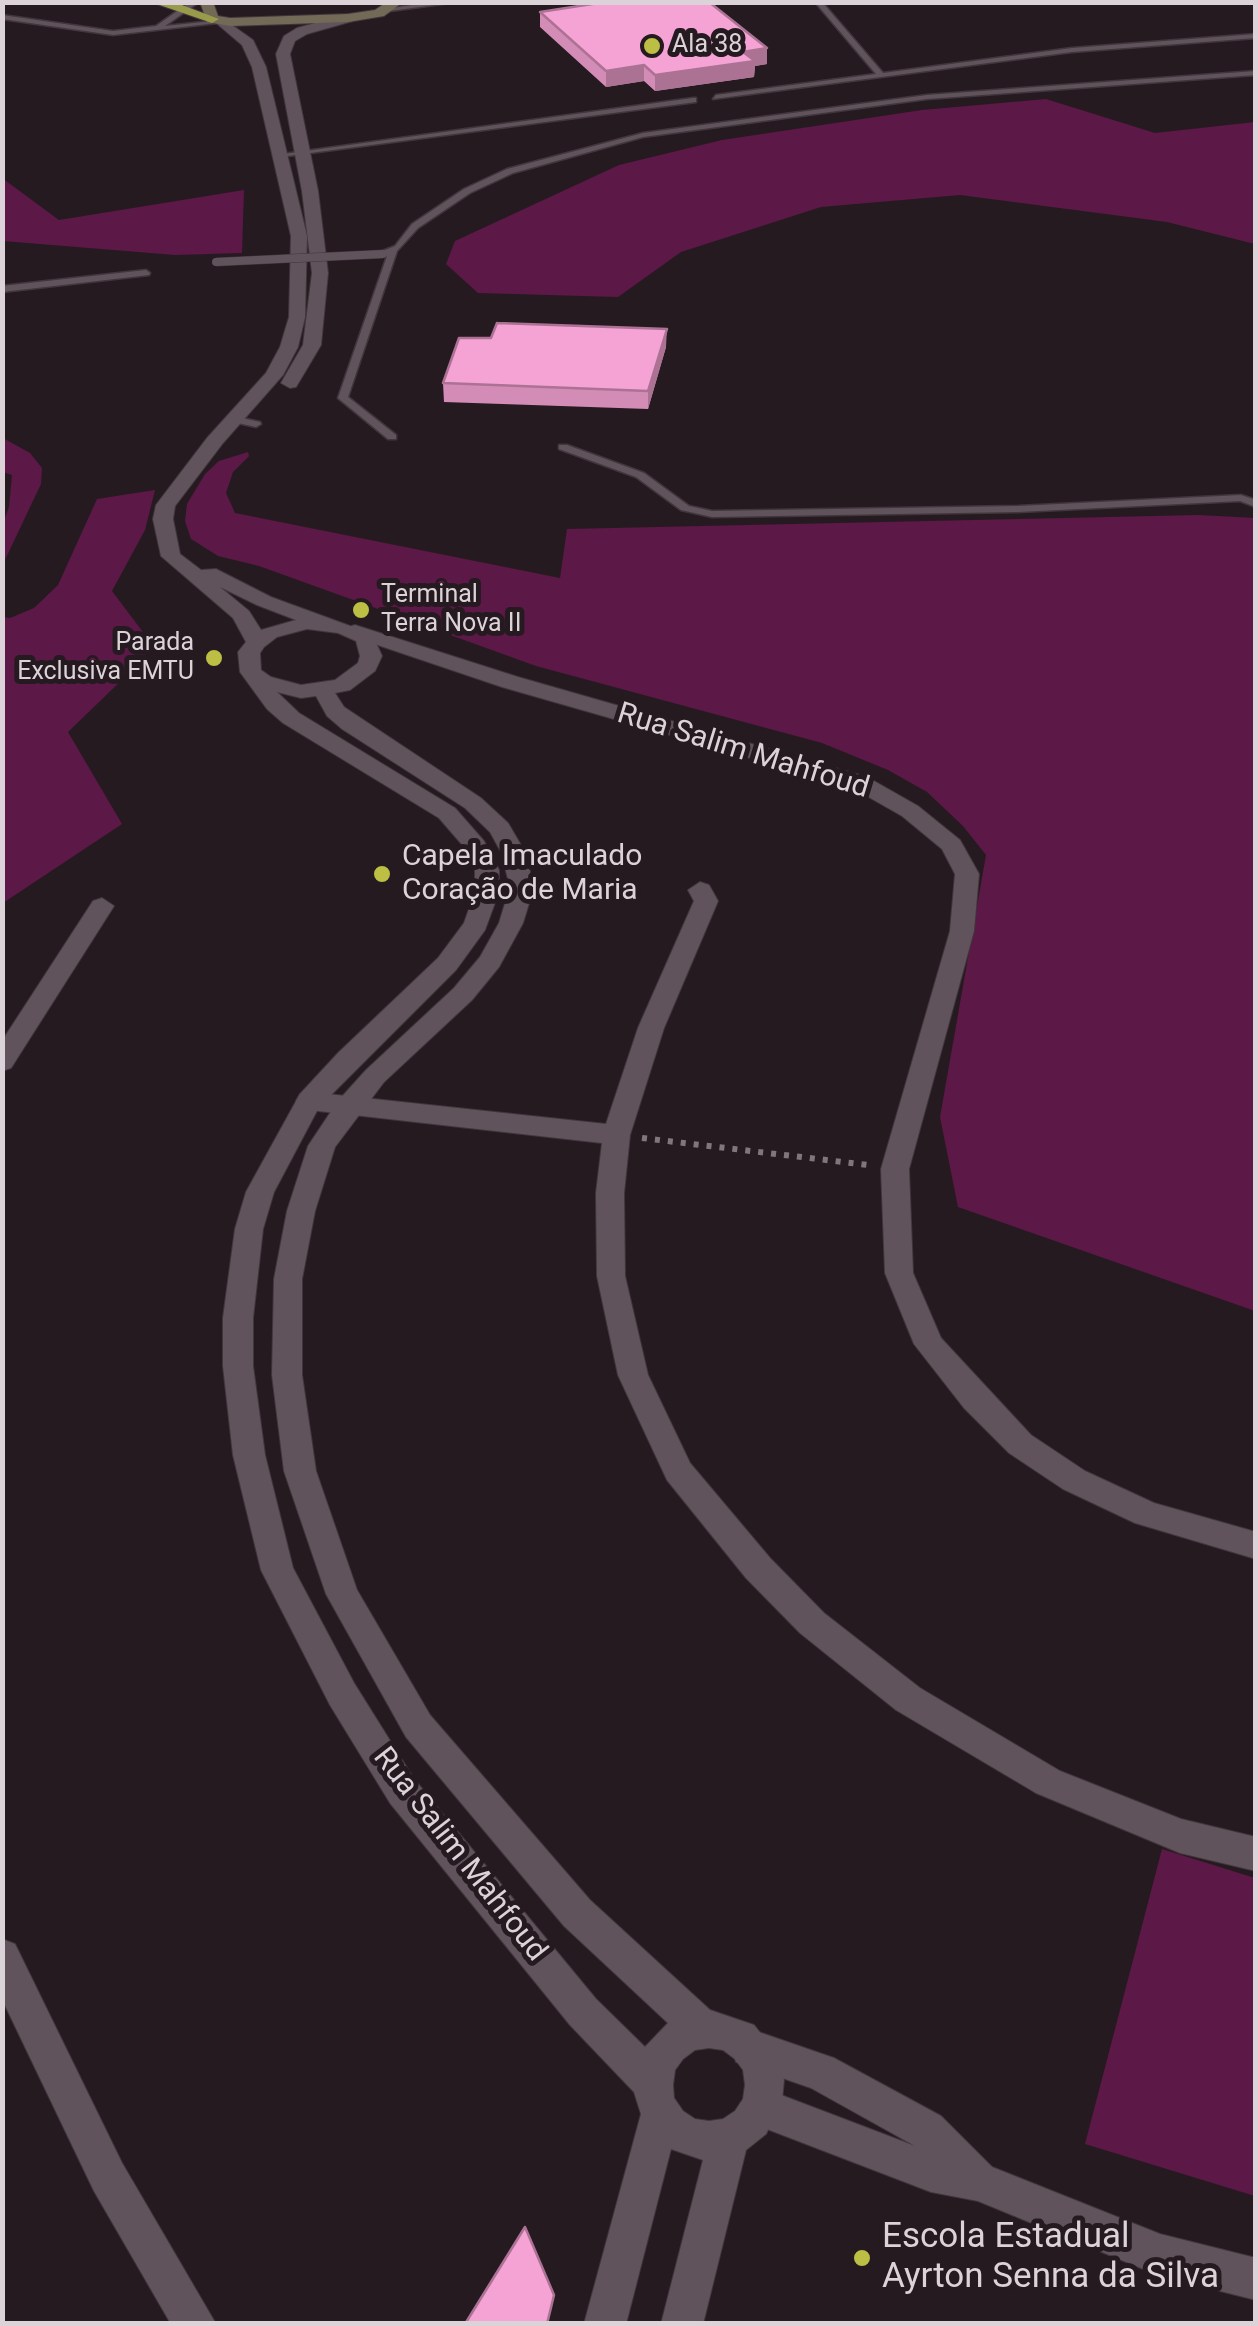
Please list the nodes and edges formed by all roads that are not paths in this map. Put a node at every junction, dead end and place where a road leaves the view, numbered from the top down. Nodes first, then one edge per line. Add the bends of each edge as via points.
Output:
1 (158, 2) edge
2 (206, 2) edge
3 (454, 2) edge
4 (818, 2) edge
5 (190, 6) edge
6 (393, 6) edge
7 (2, 17) edge
8 (348, 18) junction
9 (217, 20) junction
10 (146, 31) junction
11 (1256, 36) edge
12 (880, 74) junction
13 (1254, 74) edge
14 (716, 96) dead end
15 (692, 100) dead end
16 (302, 153) junction
17 (280, 155) junction
18 (388, 252) junction
19 (216, 262) dead end
20 (146, 273) dead end
21 (2, 289) edge
22 (267, 412) junction
23 (238, 420) junction
24 (392, 437) dead end
25 (563, 448) dead end
26 (211, 451) junction
27 (1256, 504) edge
28 (171, 556) junction
29 (328, 624) junction
30 (354, 631) junction
31 (257, 643) junction
32 (368, 666) junction
33 (251, 672) junction
34 (510, 682) junction
35 (323, 690) junction
36 (700, 890) dead end
37 (102, 906) dead end
38 (2, 1062) edge
39 (309, 1101) junction
40 (347, 1108) junction
41 (616, 1135) junction
42 (1256, 1546) edge
43 (1256, 1854) edge
44 (2, 1957) edge
45 (702, 2029) junction
46 (750, 2048) junction
47 (657, 2098) junction
48 (760, 2107) junction
49 (729, 2139) junction
50 (978, 2181) junction
51 (1256, 2279) edge
52 (195, 2324) edge
53 (605, 2324) edge
54 (682, 2324) edge

1 - 5 highway
2 - 9 main road
3 - 6 lane
4 - 12 lane
5 - 9 highway
5 - 10 lane
6 - 8 main road
7 - 10 lane via 102,32
8 - 9 main road
8 - 16 street via 309,28 286,44 284,74
9 - 10 lane
9 - 17 street via 254,52
11 - 12 lane
12 - 14 lane
13 - 18 lane via 927,97 643,135 510,172 467,191
15 - 16 lane
16 - 17 lane
16 - 22 street via 320,274 316,326 296,374
17 - 23 street via 299,236 297,317 274,376
18 - 19 lane, bridge
18 - 24 lane via 344,398
20 - 21 lane
22 - 23 lane
22 - 26 street
23 - 26 street
25 - 27 lane via 640,475 684,508 712,514 1241,498
26 - 28 street via 166,506
28 - 29 street, Rua Salim Mahfoud
28 - 31 street via 242,615
29 - 30 street, Rua Salim Mahfoud
29 - 31 street via 287,627
30 - 32 street via 370,647
30 - 34 street, Rua Salim Mahfoud
31 - 33 street via 249,652
32 - 34 street, Rua Salim Mahfoud via 422,662
32 - 35 street
33 - 35 street via 280,689
33 - 39 street, Rua Salim Mahfoud via 291,718 447,813 476,846 486,870 476,924 447,964
34 - 42 street, Rua Salim Mahfoud via 859,782 952,845 967,874 962,931 895,1169 900,1273 929,1344 1020,1444 1074,1480 1146,1514
35 - 40 street, Rua Salim Mahfoud via 350,724 473,802 500,828 522,887 490,961
36 - 41 street via 706,901 651,1028
37 - 38 street
39 - 40 street
39 - 47 street, Rua Salim Mahfoud via 260,1192 238,1318 249,1455 277,1570 402,1790
40 - 41 street
40 - 45 street, Rua Salim Mahfoud via 322,1146 301,1210 288,1279 287,1375 300,1471 342,1594 418,1726 452,1770 577,1914
41 - 43 street via 610,1276 634,1375 678,1471 758,1568 812,1623 908,1700 1048,1782 1180,1836
44 - 52 street via 108,2177
45 - 46 street via 719,2030
45 - 47 street via 667,2047
46 - 48 street via 764,2078
46 - 50 street via 820,2072 927,2130
47 - 49 street via 686,2137
47 - 53 street
48 - 49 street via 751,2124
48 - 50 street via 930,2172
49 - 54 street
50 - 51 street via 1160,2255

